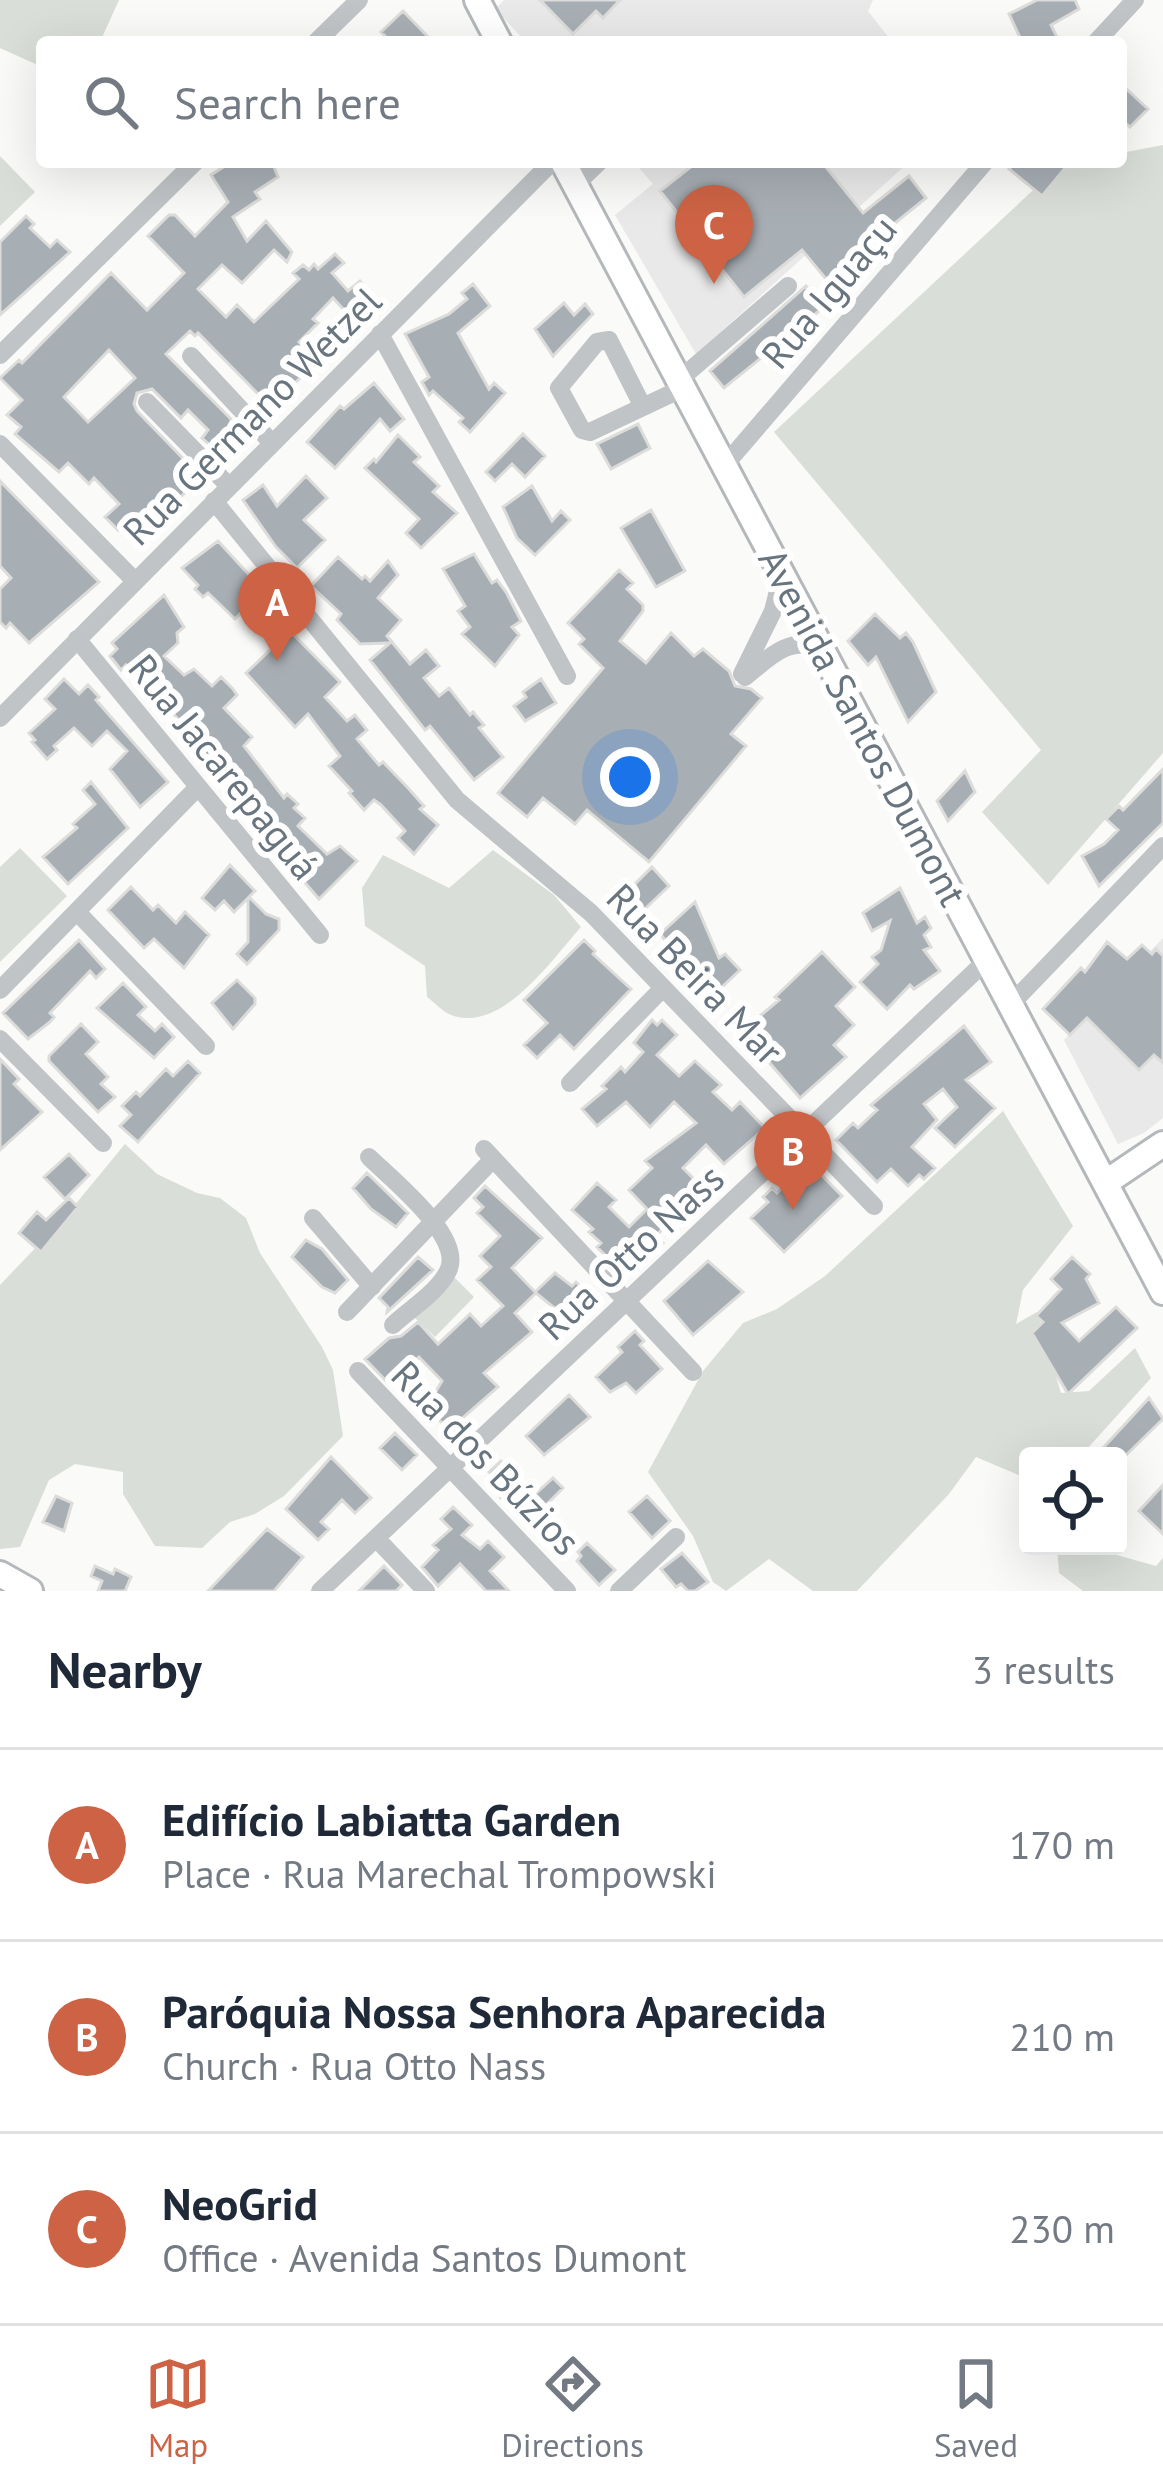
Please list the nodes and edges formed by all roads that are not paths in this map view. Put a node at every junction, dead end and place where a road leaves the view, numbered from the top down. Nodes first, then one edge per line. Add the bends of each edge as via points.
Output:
1 (359, 0) edge
2 (477, 0) edge
3 (1135, 0) edge
4 (322, 36) edge
5 (496, 36) edge
6 (1102, 36) edge
7 (189, 168) edge
8 (546, 168) edge
9 (980, 168) edge
10 (568, 173) edge
11 (788, 286) dead end
12 (380, 334) junction
13 (0, 355) edge
14 (191, 356) dead end
15 (681, 384) junction
16 (147, 402) dead end
17 (644, 407) junction
18 (272, 443) junction
19 (0, 444) edge
20 (724, 466) junction
21 (229, 486) junction
22 (214, 501) junction
23 (782, 575) junction
24 (135, 581) junction
25 (77, 639) junction
26 (819, 646) junction
27 (567, 676) dead end
28 (0, 718) edge
29 (198, 788) junction
30 (1163, 846) edge
31 (77, 912) junction
32 (320, 935) dead end
33 (987, 960) junction
34 (663, 988) junction
35 (0, 990) edge
36 (1010, 1005) junction
37 (0, 1040) edge
38 (206, 1046) dead end
39 (570, 1083) dead end
40 (804, 1133) junction
41 (103, 1143) dead end
42 (1163, 1144) edge
43 (369, 1157) dead end
44 (1105, 1184) junction
45 (874, 1206) dead end
46 (313, 1218) dead end
47 (435, 1222) junction
48 (372, 1286) junction
49 (1163, 1292) edge
50 (626, 1301) junction
51 (347, 1312) dead end
52 (393, 1325) dead end
53 (358, 1371) dead end
54 (693, 1372) dead end
55 (450, 1468) junction
56 (676, 1537) dead end
57 (376, 1538) junction
58 (0, 1574) edge
59 (330, 1588) edge
60 (30, 1591) edge
61 (426, 1591) edge
62 (567, 1591) edge
63 (619, 1591) edge

1 - 4 street
2 - 5 main road
3 - 6 street
7 - 13 street
8 - 12 street, Rua Germano Wetzel
9 - 20 street, Rua Iguaçu
10 - 15 main road, Avenida Santos Dumont
11 - 15 street
12 - 18 street, Rua Germano Wetzel
12 - 27 street
14 - 18 street
15 - 17 street
15 - 20 main road, Avenida Santos Dumont
16 - 21 street
17 - 17 street via 590,432 559,388 597,342 609,340
18 - 21 street, Rua Germano Wetzel
19 - 24 street
20 - 23 main road, Avenida Santos Dumont
21 - 22 street, Rua Germano Wetzel
22 - 24 street, Rua Germano Wetzel
22 - 34 street, Rua Beira Mar via 457,800 568,891
23 - 26 main road, Avenida Santos Dumont
23 - 26 street via 743,676 784,646
24 - 25 street, Rua Germano Wetzel
25 - 28 street, Rua Germano Wetzel
25 - 29 street, Rua Jacarepaguá
26 - 33 main road, Avenida Santos Dumont
29 - 31 street
29 - 32 street, Rua Jacarepaguá
30 - 36 street
31 - 35 street
31 - 38 street
33 - 36 main road, Avenida Santos Dumont
33 - 40 street, Rua Otto Nass
34 - 39 street
34 - 40 street, Rua Beira Mar
36 - 44 main road, Avenida Santos Dumont
37 - 41 street
40 - 45 street, Rua Beira Mar
40 - 50 street, Rua Otto Nass
42 - 44 main road
43 - 47 street
44 - 49 main road, Avenida Santos Dumont
46 - 48 street
47 - 48 street
47 - 50 street via 489,1154
47 - 52 street via 451,1266
48 - 51 street
50 - 54 street
50 - 55 street, Rua Otto Nass
53 - 55 street, Rua dos Búzios
55 - 57 street, Rua Otto Nass
55 - 62 street, Rua dos Búzios
56 - 63 street
57 - 59 street, Rua Otto Nass
57 - 61 street
58 - 60 main road

